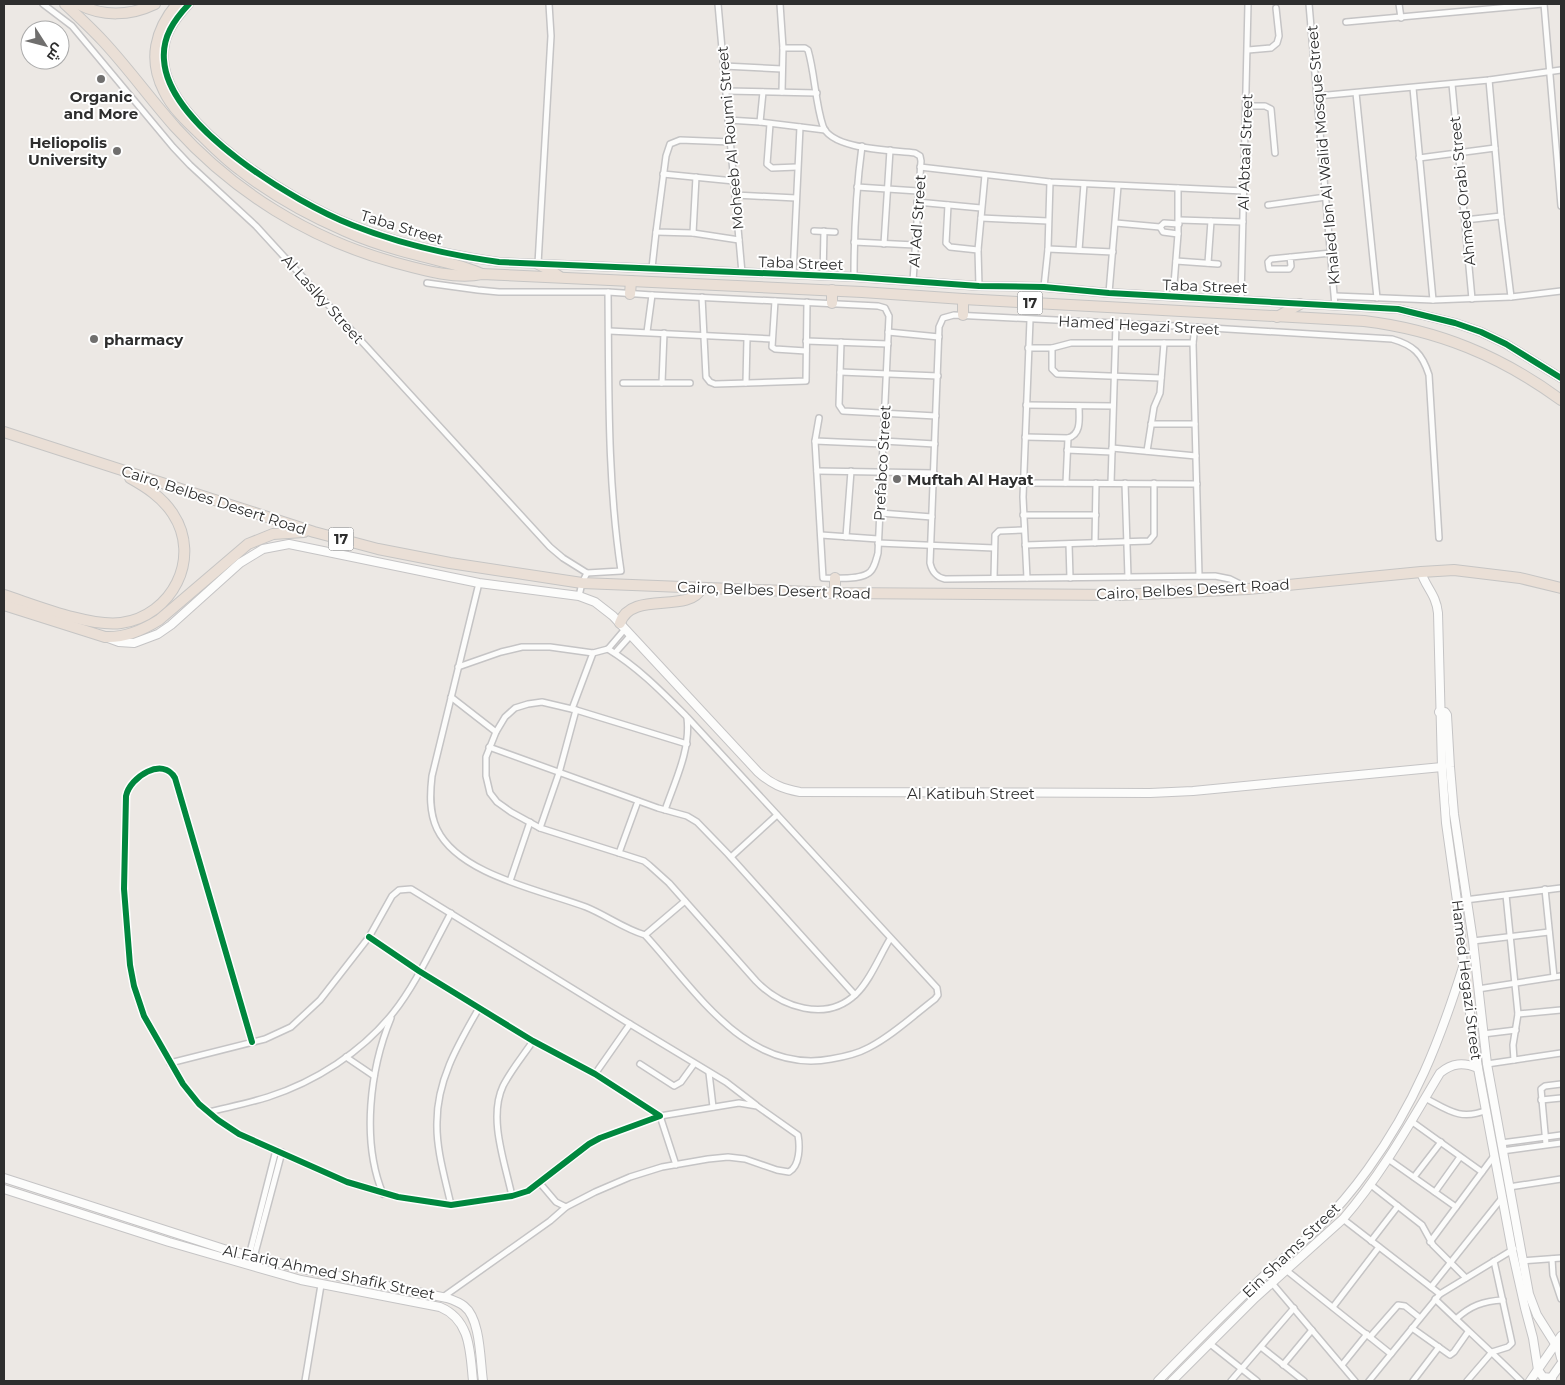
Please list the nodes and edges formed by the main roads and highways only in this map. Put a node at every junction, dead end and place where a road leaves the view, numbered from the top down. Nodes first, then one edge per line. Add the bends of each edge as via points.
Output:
1 (65, 4) edge
2 (78, 4) edge
3 (155, 4) edge
4 (177, 4) edge
5 (538, 264) road end
6 (482, 274) junction
7 (560, 278) junction
8 (631, 281) junction
9 (832, 290) junction
10 (630, 294) road end
11 (963, 299) junction
12 (832, 303) road end
13 (1300, 304) road end
14 (963, 315) road end
15 (1277, 317) junction
16 (1561, 400) edge
17 (4, 432) edge
18 (106, 466) junction
19 (314, 532) junction
20 (835, 578) road end
21 (1561, 588) edge
22 (701, 589) junction
23 (835, 593) junction
24 (4, 595) edge
25 (4, 605) edge
26 (626, 629) road end

1 - 6 highway via 103,41 197,150 255,197 314,232 361,252 410,267 466,276
2 - 3 highway via 112,14 125,14
4 - 6 highway via 157,38 156,65 158,78 170,102 195,129 287,202 319,219 346,232
5 - 7 highway
6 - 7 highway, 17
7 - 8 highway, 17
8 - 9 highway, 17
8 - 10 highway
9 - 11 highway, 17
9 - 12 highway
11 - 14 highway
11 - 15 highway, 17
13 - 15 highway
15 - 16 highway, 17 via 1364,321 1425,332 1516,369
17 - 18 highway, Cairo, Belbes Desert Road / 17
18 - 19 highway, Cairo, Belbes Desert Road / 17
18 - 24 highway via 152,491 177,520 183,538 184,558 179,580 171,594 148,614 113,624 84,620
19 - 22 highway, Cairo, Belbes Desert Road / 17 via 450,563 582,583
19 - 25 highway via 282,533 254,541 159,620 122,636 105,637
20 - 23 highway
21 - 23 highway, Cairo, Belbes Desert Road / 17 via 1497,574 1454,570 1248,589 1120,595
22 - 23 highway, Cairo, Belbes Desert Road / 17
22 - 26 highway via 687,599 634,607 625,613

